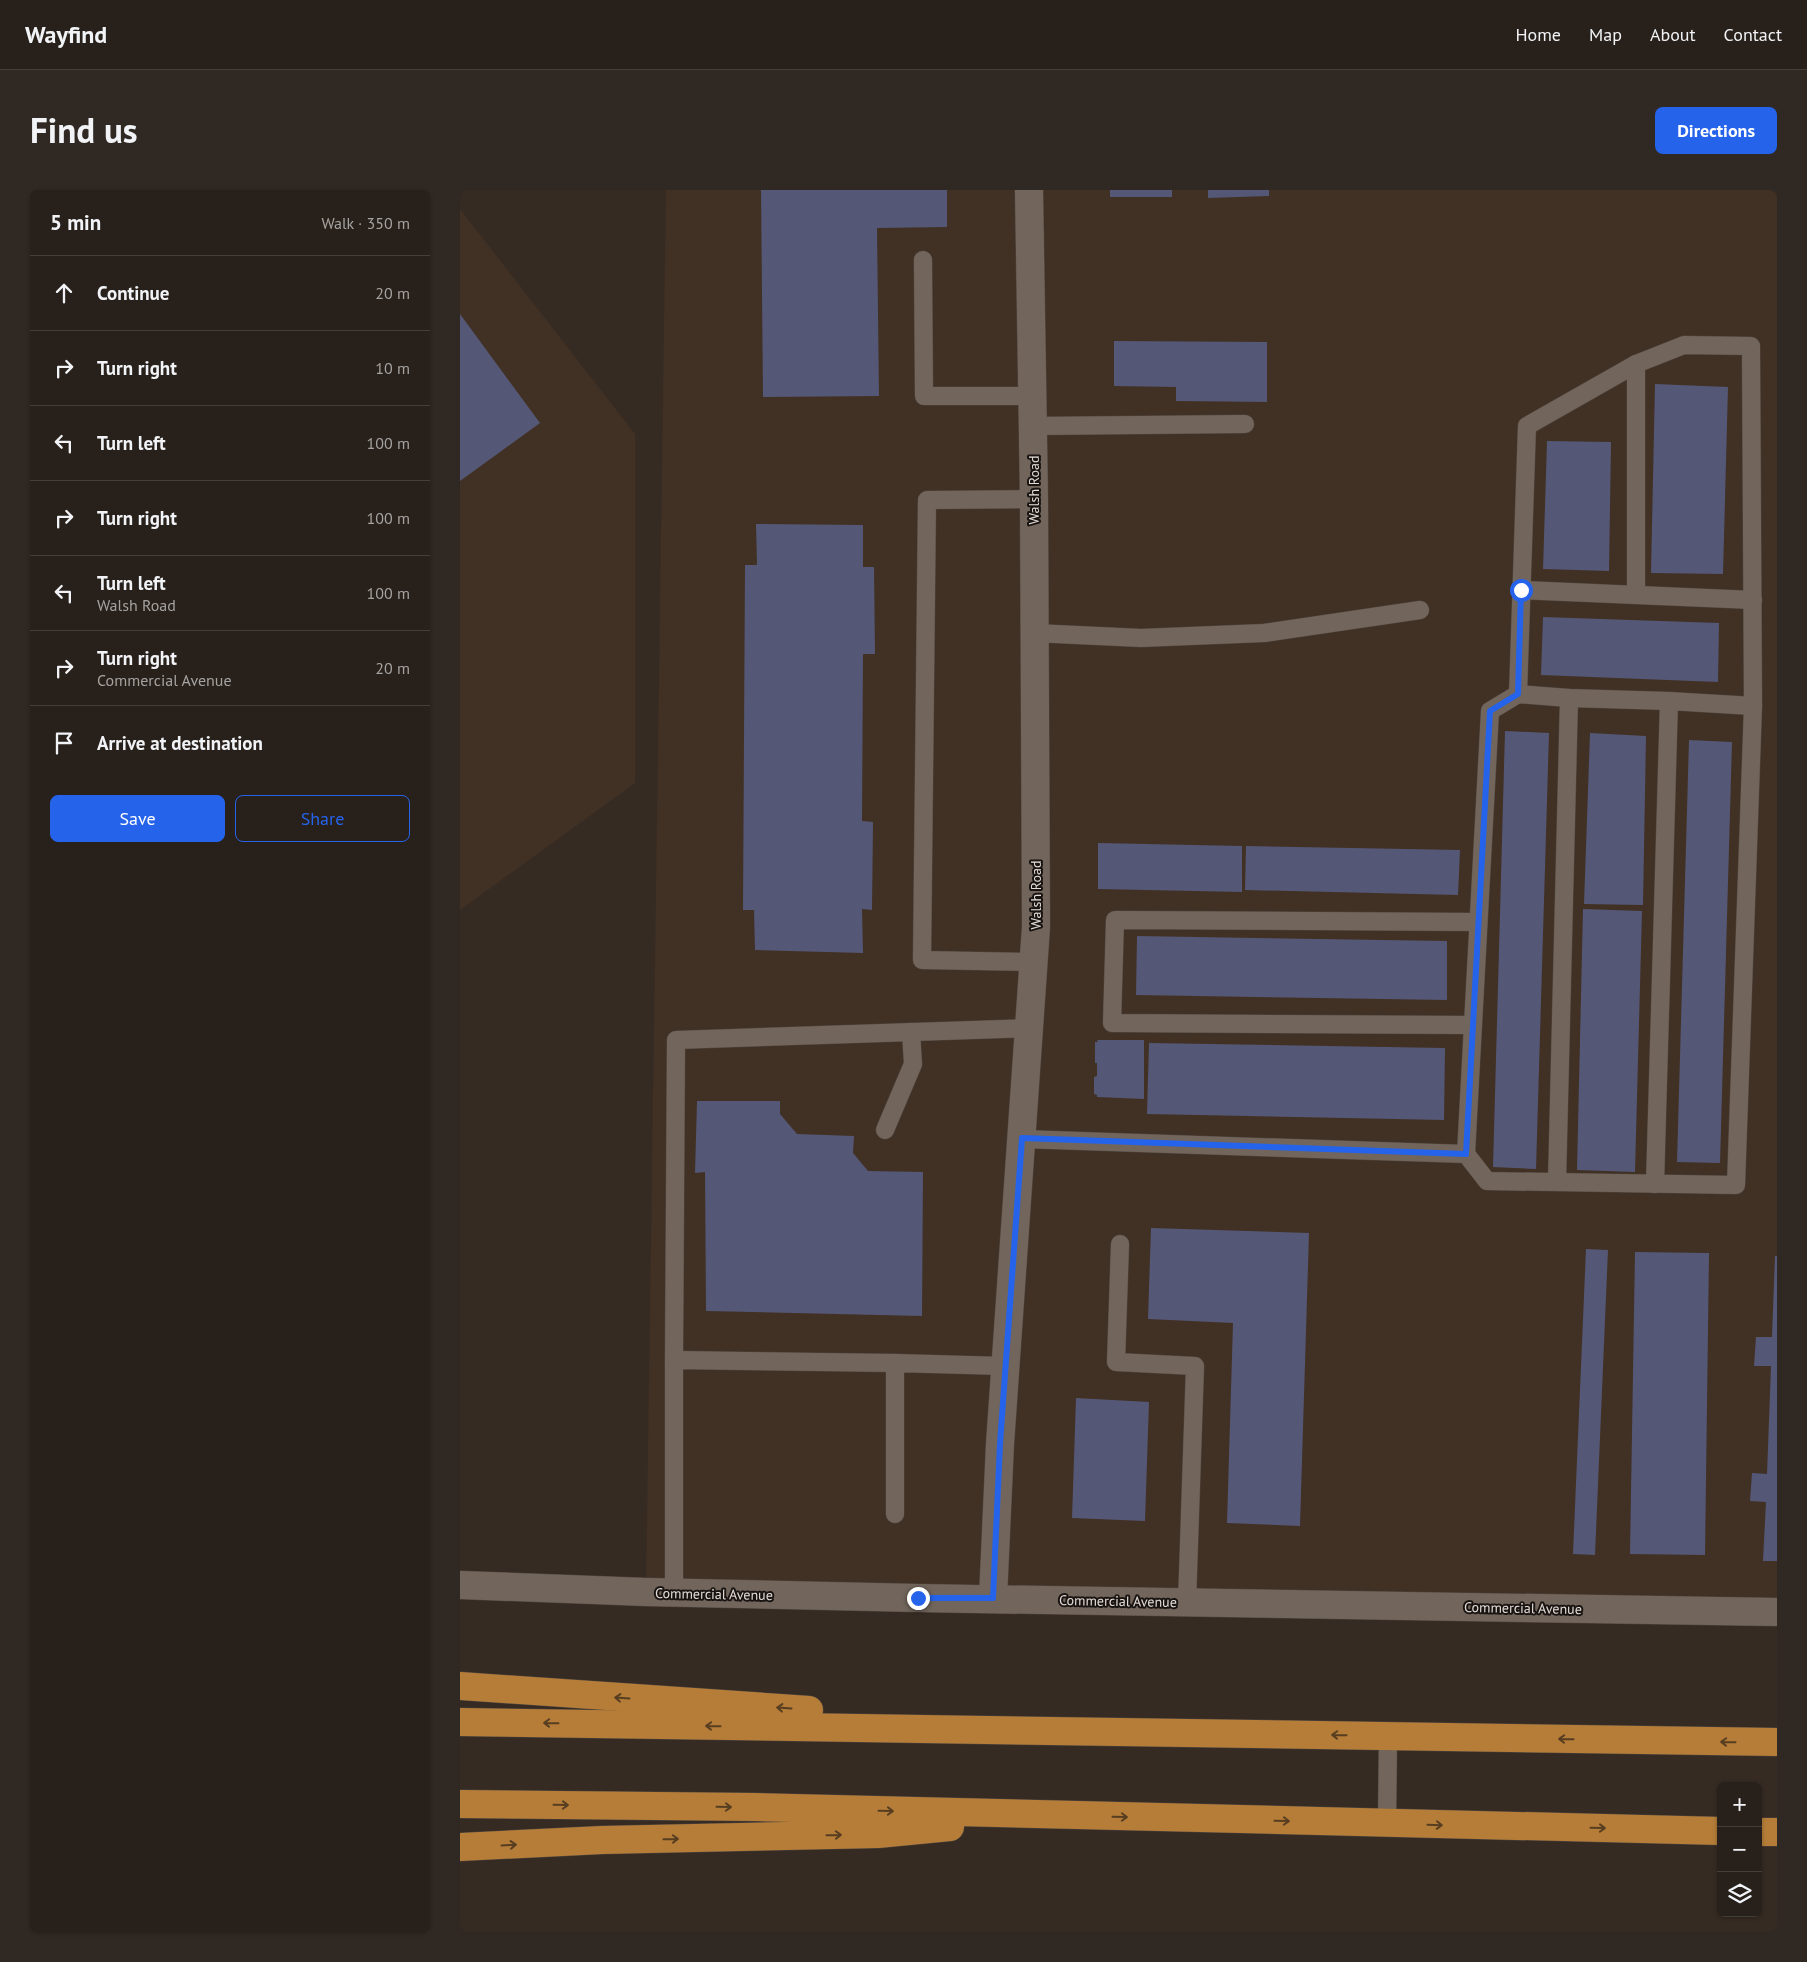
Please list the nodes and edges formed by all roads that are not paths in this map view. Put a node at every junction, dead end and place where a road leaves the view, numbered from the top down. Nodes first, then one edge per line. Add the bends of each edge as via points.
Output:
1 (1029, 190) edge
2 (923, 260) dead end
3 (1636, 364) junction
4 (1033, 396) junction
5 (1245, 424) dead end
6 (1033, 426) junction
7 (1034, 499) junction
8 (1521, 590) junction
9 (1636, 595) junction
10 (1752, 600) junction
11 (1420, 610) dead end
12 (1034, 633) junction
13 (1518, 694) junction
14 (1569, 698) junction
15 (1670, 701) junction
16 (1753, 706) junction
17 (1478, 922) junction
18 (1034, 962) junction
19 (1473, 1025) junction
20 (1030, 1028) junction
21 (911, 1032) junction
22 (885, 1130) dead end
23 (1022, 1138) junction
24 (1466, 1154) junction
25 (1557, 1182) junction
26 (1655, 1184) junction
27 (1120, 1244) dead end
28 (674, 1360) junction
29 (895, 1363) junction
30 (1005, 1366) junction
31 (895, 1514) dead end
32 (460, 1586) edge
33 (674, 1593) junction
34 (993, 1598) junction
35 (1187, 1603) junction
36 (1777, 1612) edge
37 (460, 1686) edge
38 (460, 1722) edge
39 (1182, 1733) junction
40 (1388, 1736) junction
41 (1777, 1742) edge
42 (460, 1804) edge
43 (1071, 1816) junction
44 (1387, 1824) junction
45 (1717, 1831) edge
46 (1762, 1832) edge
47 (1777, 1832) edge
48 (460, 1847) edge

1 - 4 street, Walsh Road
2 - 4 lane via 924,396
3 - 8 lane via 1527,426
3 - 9 lane
3 - 10 lane via 1684,345 1751,346
4 - 6 street, Walsh Road
5 - 6 lane
6 - 7 street, Walsh Road
7 - 12 street, Walsh Road
7 - 18 lane via 927,500 922,960
8 - 9 lane
8 - 13 lane
9 - 10 lane
10 - 16 lane
11 - 12 lane via 1264,633 1140,638
12 - 18 street, Walsh Road
13 - 14 lane
13 - 17 lane via 1490,711
14 - 15 lane
14 - 25 lane
15 - 16 lane
15 - 26 lane
16 - 26 lane via 1736,1185
17 - 19 lane
17 - 19 lane via 1115,920 1112,1023
18 - 20 street, Walsh Road
19 - 24 lane
20 - 21 lane
20 - 23 street, Walsh Road
21 - 22 lane via 912,1064
21 - 28 lane via 676,1040
23 - 24 lane
23 - 30 street, Walsh Road
24 - 25 lane via 1487,1181
25 - 26 lane
27 - 35 lane via 1116,1362 1195,1366
28 - 29 lane
28 - 33 lane
29 - 30 lane
29 - 31 lane
30 - 34 street, Walsh Road
32 - 33 street, Commercial Avenue
33 - 34 street, Commercial Avenue
34 - 35 street, Commercial Avenue
35 - 36 street, Commercial Avenue
39 -> 37 highway
39 -> 38 highway
40 -> 39 highway
41 -> 40 highway
40 - 44 lane
42 -> 43 highway via 754,1807
43 -> 44 highway
48 -> 43 highway via 602,1840 878,1834
44 -> 45 highway
46 - 47 highway

